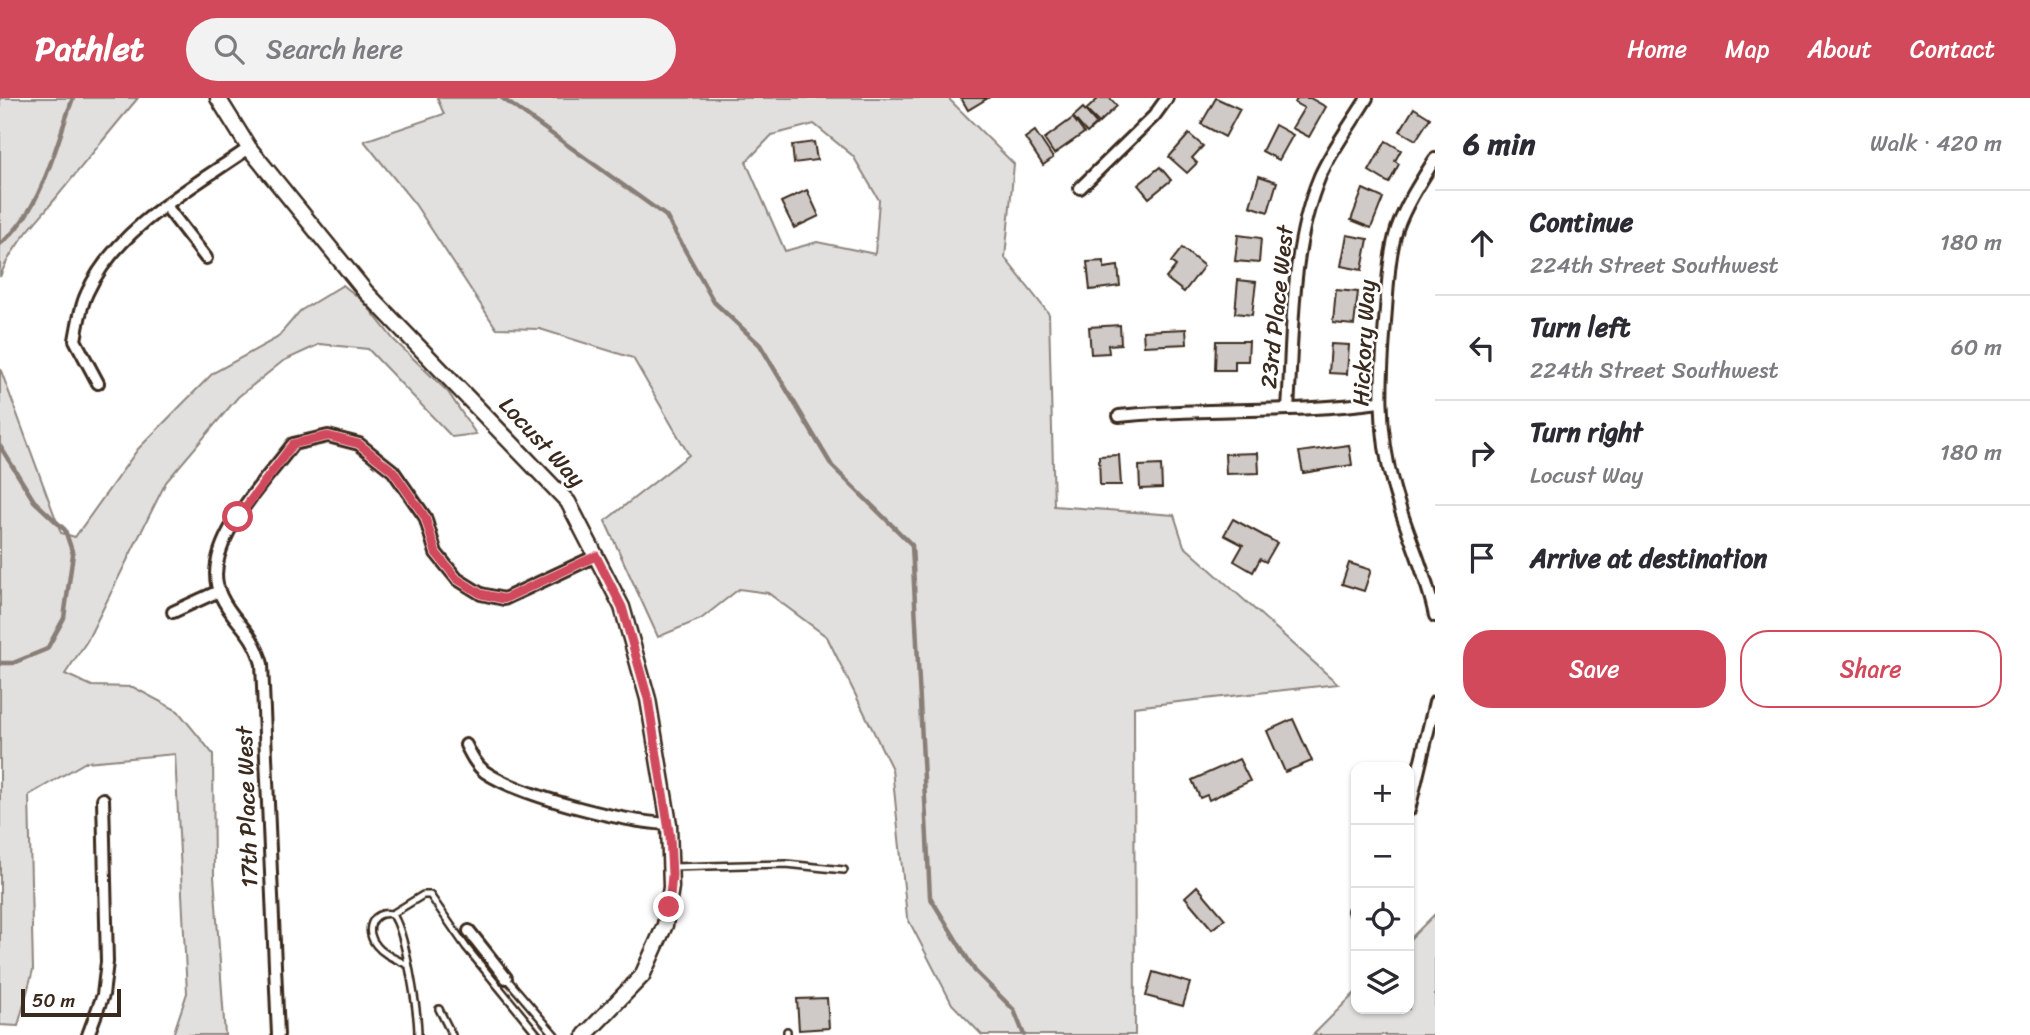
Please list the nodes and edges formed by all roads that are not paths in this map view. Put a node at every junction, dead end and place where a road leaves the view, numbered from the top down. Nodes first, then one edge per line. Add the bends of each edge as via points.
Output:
1 (218, 98) edge
2 (1167, 98) edge
3 (1367, 98) edge
4 (249, 148) junction
5 (1435, 159) edge
6 (1080, 188) dead end
7 (166, 206) junction
8 (206, 258) dead end
9 (98, 383) dead end
10 (1379, 402) junction
11 (1288, 409) junction
12 (1119, 416) dead end
13 (596, 556) junction
14 (1432, 587) edge
15 (219, 591) junction
16 (173, 612) dead end
17 (1435, 616) edge
18 (1435, 702) edge
19 (466, 745) dead end
20 (1414, 789) edge
21 (103, 799) dead end
22 (668, 824) junction
23 (672, 867) junction
24 (844, 870) dead end
25 (392, 915) junction
26 (469, 932) dead end
27 (406, 964) junction
28 (506, 978) joint
29 (439, 1009) dead end
30 (88, 1035) edge
31 (278, 1035) edge
32 (418, 1035) edge
33 (452, 1035) edge
34 (538, 1035) edge
35 (555, 1035) edge
36 (585, 1035) edge

1 - 4 main road, Locust Way
2 - 6 street
3 - 11 street, 23rd Place West via 1321,175 1306,223 1297,277
4 - 7 street
4 - 13 main road, Locust Way via 365,291 568,502
5 - 10 street, Hickory Way via 1397,230 1390,262
7 - 8 street
7 - 9 street via 113,249 86,294 75,340
10 - 11 street
10 - 14 street, Hickory Way via 1394,491
11 - 12 street
13 - 15 street via 504,599 481,594 457,579 436,553 425,517 393,471 359,444 328,436 293,444 221,541 216,571
13 - 22 main road, Locust Way via 622,607 648,699
14 - 17 street, Hickory Way
15 - 16 street
15 - 31 street, 17th Place West via 256,642 262,664
18 - 20 street
19 - 22 street via 484,771 520,788 546,798
21 - 30 street via 107,962 103,995
22 - 23 main road, Locust Way
23 - 24 lane via 786,864
23 - 36 main road, Locust Way via 665,925 642,976
25 - 27 lane via 405,942
25 - 27 lane via 377,915 370,929 377,947
25 - 34 lane via 430,895
26 - 28 street
27 - 32 lane
28 - 35 lane
29 - 33 lane

